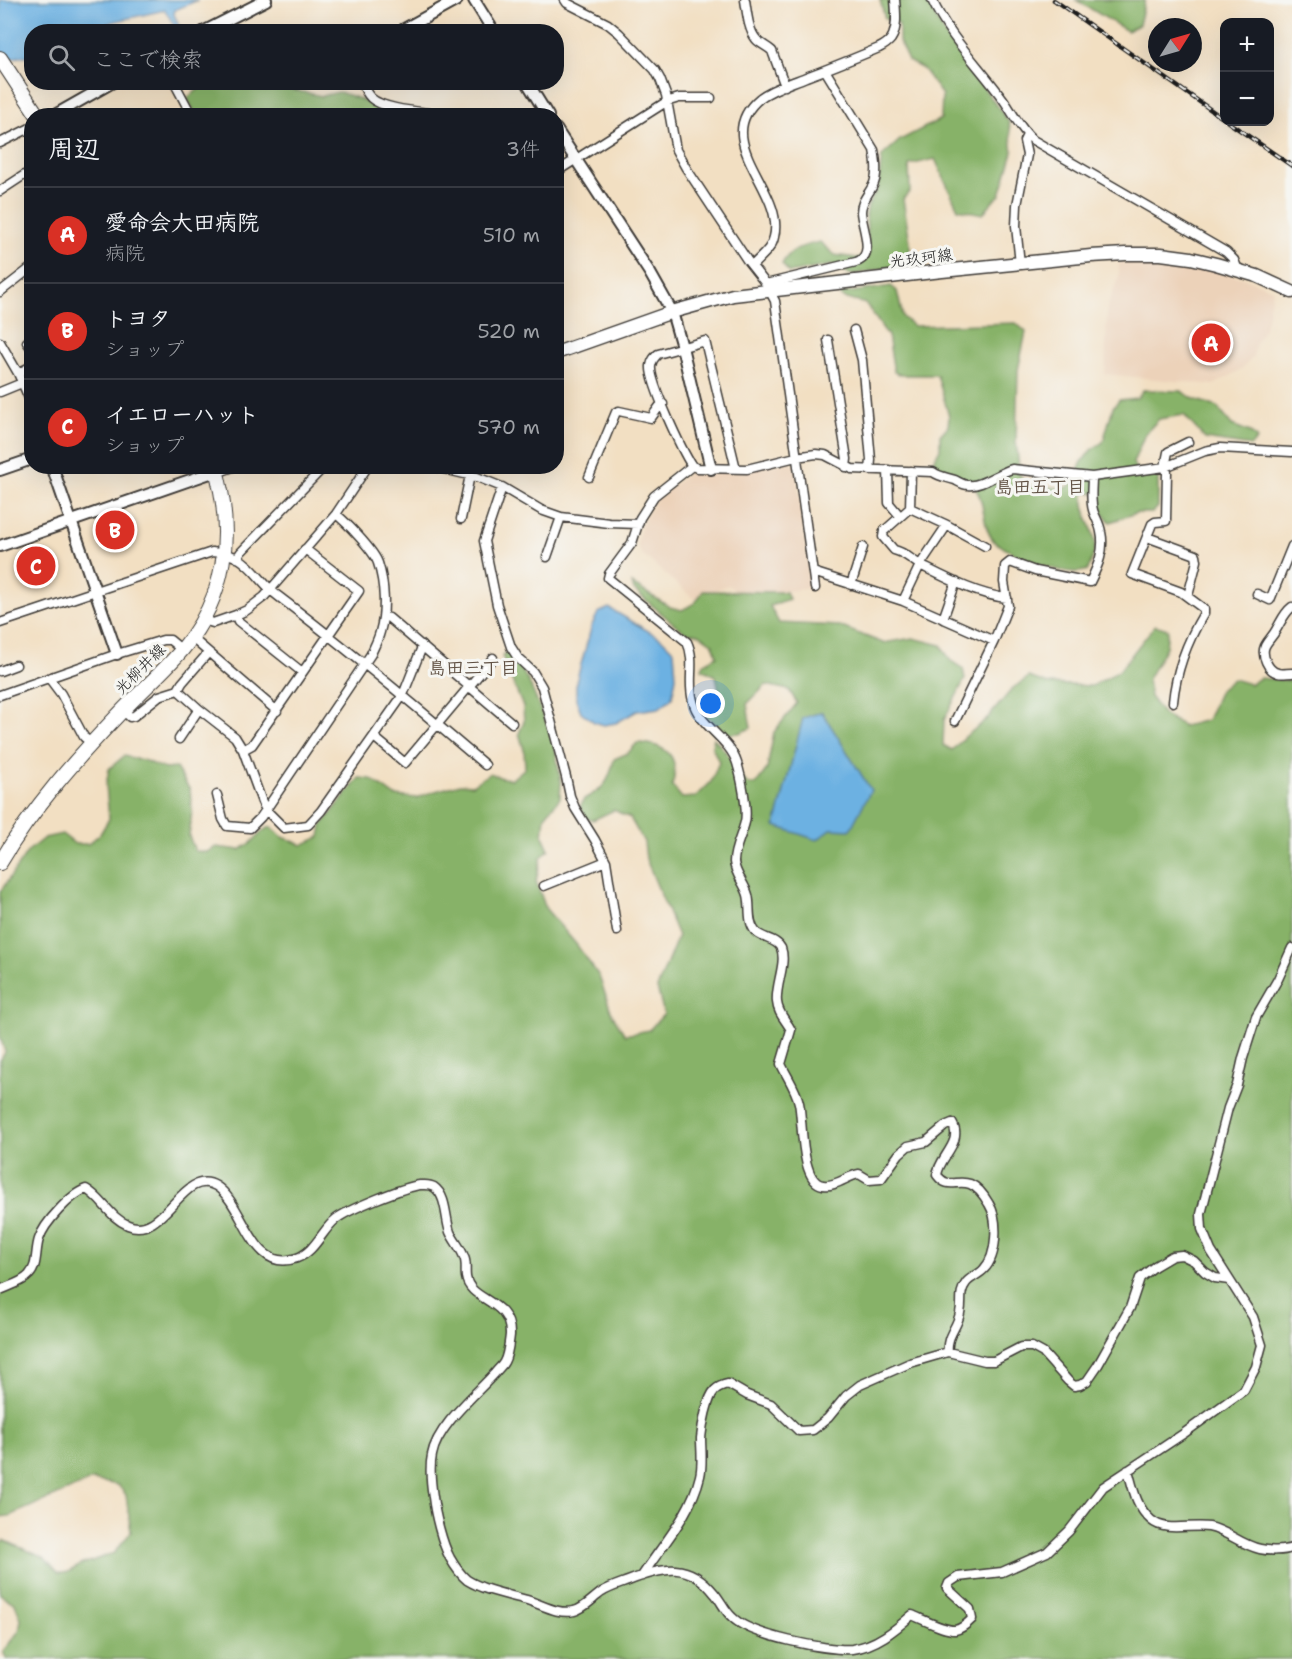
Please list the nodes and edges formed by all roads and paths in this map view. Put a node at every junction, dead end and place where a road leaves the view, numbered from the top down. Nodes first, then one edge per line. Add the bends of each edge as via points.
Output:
1 (266, 0) edge
2 (457, 0) edge
3 (474, 0) edge
4 (565, 0) edge
5 (745, 0) edge
6 (895, 0) edge
7 (932, 0) edge
8 (219, 24) edge
9 (414, 24) edge
10 (489, 24) edge
11 (0, 58) edge
12 (825, 70) junction
13 (784, 86) junction
14 (99, 90) edge
15 (178, 90) edge
16 (366, 90) edge
17 (532, 90) edge
18 (711, 98) dead end
19 (666, 102) junction
20 (34, 108) edge
21 (67, 108) edge
22 (188, 108) edge
23 (398, 108) edge
24 (543, 108) edge
25 (24, 131) edge
26 (1027, 135) junction
27 (564, 141) edge
28 (0, 143) edge
29 (576, 159) junction
30 (564, 167) edge
31 (24, 175) edge
32 (0, 191) edge
33 (1020, 264) junction
34 (752, 266) junction
35 (1238, 270) junction
36 (24, 273) edge
37 (768, 287) junction
38 (0, 292) edge
39 (1292, 292) edge
40 (672, 312) junction
41 (854, 330) dead end
42 (828, 340) dead end
43 (0, 342) edge
44 (682, 347) junction
45 (564, 350) edge
46 (24, 370) edge
47 (18, 373) junction
48 (22, 383) junction
49 (24, 387) edge
50 (0, 392) edge
51 (663, 404) junction
52 (1188, 442) dead end
53 (1292, 452) edge
54 (796, 457) junction
55 (24, 462) edge
56 (692, 466) junction
57 (846, 466) junction
58 (1165, 467) junction
59 (711, 469) junction
60 (736, 469) junction
61 (0, 470) edge
62 (870, 470) junction
63 (888, 470) junction
64 (911, 471) junction
65 (55, 474) edge
66 (202, 474) edge
67 (217, 474) edge
68 (317, 474) edge
69 (363, 474) edge
70 (469, 474) edge
71 (476, 474) edge
72 (589, 477) dead end
73 (1092, 477) junction
74 (502, 487) junction
75 (910, 508) junction
76 (336, 514) junction
77 (900, 516) junction
78 (561, 517) junction
79 (461, 519) dead end
80 (71, 522) junction
81 (638, 524) junction
82 (947, 525) junction
83 (1147, 537) junction
84 (0, 546) edge
85 (985, 546) dead end
86 (1292, 546) edge
87 (863, 547) dead end
88 (305, 549) junction
89 (231, 556) junction
90 (547, 557) dead end
91 (920, 565) junction
92 (813, 572) junction
93 (956, 582) junction
94 (851, 585) junction
95 (815, 588) dead end
96 (270, 590) junction
97 (95, 592) junction
98 (1257, 594) dead end
99 (1186, 595) junction
100 (1007, 598) junction
101 (903, 601) junction
102 (1292, 607) edge
103 (236, 615) junction
104 (389, 618) dead end
105 (943, 619) junction
106 (202, 620) junction
107 (0, 623) edge
108 (328, 635) junction
109 (192, 638) junction
110 (994, 641) junction
111 (422, 647) junction
112 (182, 650) junction
113 (208, 653) junction
114 (117, 654) junction
115 (493, 658) dead end
116 (365, 664) junction
117 (16, 665) dead end
118 (0, 671) edge
119 (302, 672) junction
120 (1292, 673) edge
121 (49, 678) junction
122 (469, 686) junction
123 (178, 690) junction
124 (0, 695) edge
125 (403, 695) junction
126 (1173, 702) dead end
127 (199, 709) junction
128 (122, 710) junction
129 (277, 711) junction
130 (955, 721) dead end
131 (512, 723) dead end
132 (438, 725) junction
133 (374, 737) junction
134 (179, 740) dead end
135 (91, 743) junction
136 (243, 750) junction
137 (485, 765) dead end
138 (218, 795) dead end
139 (266, 810) junction
140 (606, 861) junction
141 (0, 863) edge
142 (544, 886) dead end
143 (617, 931) dead end
144 (1292, 948) edge
145 (1230, 1280) junction
146 (0, 1290) edge
147 (948, 1352) junction
148 (1128, 1470) junction
149 (1292, 1548) edge
150 (642, 1576) junction

1 - 8 street
2 - 9 street
3 - 10 street
4 - 19 street via 619,33 655,70
5 - 13 street via 754,37 772,51
6 - 12 street via 895,27 889,42
7 - 26 street
11 - 20 main road
12 - 13 street
12 - 37 street via 874,150 876,179 861,206 865,255 862,260
13 - 34 street via 753,104 741,127 746,152 776,225 767,251
14 - 21 street
15 - 22 street
16 - 23 street via 376,102
17 - 24 street
18 - 19 street
19 - 29 street
19 - 34 street via 676,150
25 - 28 street
26 - 33 street via 1017,204
26 - 35 street via 1226,252
27 - 29 street
29 - 30 street
29 - 40 street
31 - 32 street
33 - 35 main road, 光玖珂線 via 1114,254 1161,254
33 - 37 main road, 光玖珂線 via 811,287
34 - 37 street
35 - 39 main road, 光玖珂線
36 - 38 street
37 - 40 main road, 光玖珂線
37 - 54 street via 775,301
40 - 44 street
40 - 45 main road, 光玖珂線
41 - 62 street via 862,360
42 - 57 street
43 - 47 street
44 - 51 street via 658,354 653,360 651,369
44 - 59 street
44 - 60 street via 705,341
46 - 47 street
47 - 48 street
48 - 49 street
48 - 50 street
51 - 56 street via 680,448
51 - 72 street via 651,418 616,412
52 - 58 street via 1168,452
53 - 58 street via 1220,448
54 - 57 street via 825,455
54 - 60 street
54 - 92 street
55 - 61 street
56 - 59 street
56 - 81 street via 654,496
57 - 62 street
58 - 73 street
58 - 83 street via 1166,521 1152,524
59 - 60 street
62 - 63 street
63 - 64 street
63 - 77 street via 889,503
64 - 73 street via 933,472 966,485 983,483 1012,469
64 - 75 street
65 - 80 street
66 - 80 street
67 - 89 main road, 光柳井線
68 - 89 street via 241,552
69 - 76 street
70 - 79 street
71 - 74 street
73 - 100 street via 1093,512 1102,546 1090,582 1010,562 1005,566
74 - 78 street
74 - 140 street via 484,541 500,614 511,647 542,687 570,796
75 - 77 street
75 - 82 street
76 - 88 street
76 - 116 street via 378,562 383,586 380,632
77 - 91 street via 883,537 894,550
78 - 81 street
78 - 90 street
80 - 84 street
80 - 97 street
81 - 147 street via 632,543 608,578 687,642 692,658 690,687 698,714 734,754 738,764 746,822 735,867 750,901 751,924 761,936 781,948 776,999 780,1015 791,1030 781,1064 800,1106 811,1176 824,1185 859,1174 870,1180 880,1179 908,1146 926,1142 952,1124 955,1139 937,1175 950,1184 970,1183 990,1205 996,1234 993,1249 988,1265 967,1281 960,1294 961,1312 947,1343
82 - 85 street
82 - 91 street
83 - 99 street via 1196,555
83 - 99 street via 1132,574
86 - 98 street via 1270,600
87 - 94 street
88 - 96 street
88 - 108 street via 359,591
89 - 96 street via 244,563
89 - 97 street via 212,552
89 - 106 main road, 光柳井線
91 - 93 street
91 - 101 street
92 - 94 street
92 - 95 street
93 - 100 street via 993,597
93 - 105 street
94 - 101 street
96 - 103 street
96 - 108 street
97 - 107 street
97 - 114 street
99 - 126 street via 1204,613 1191,635 1174,686
100 - 110 street via 1008,606
101 - 105 street
102 - 120 street via 1264,649 1264,657 1274,672
103 - 106 street via 213,623
103 - 119 street via 238,621
104 - 111 street
105 - 110 street
106 - 109 main road, 光柳井線
108 - 116 street
108 - 119 street
109 - 112 main road, 光柳井線
109 - 113 street
110 - 130 street
111 - 122 street
111 - 125 street
112 - 114 street via 170,640 163,640
112 - 128 main road, 光柳井線
113 - 123 street
113 - 129 street
114 - 121 street
115 - 122 street
116 - 125 street
116 - 139 street
117 - 118 street
119 - 129 street
121 - 124 street
121 - 135 street
122 - 131 street
122 - 132 street
123 - 127 street
123 - 128 street via 159,696 134,716
125 - 132 street
125 - 133 street
127 - 134 street
127 - 136 street via 235,737
128 - 135 main road, 光柳井線
129 - 136 street via 252,745
132 - 133 street via 405,763
132 - 137 street
133 - 139 street via 308,825 284,828
135 - 141 main road, 光柳井線 via 52,788
136 - 139 street
138 - 139 street via 227,826 250,828
140 - 142 street
140 - 143 street
144 - 145 street via 1256,1017 1227,1108 1201,1214 1211,1251
145 - 147 street via 1215,1278 1182,1255 1155,1266 1140,1278 1130,1308 1098,1365 1080,1385 1068,1382 1043,1353 1032,1347 1022,1347 994,1361
145 - 148 street via 1253,1317 1262,1345 1244,1390
146 - 150 street via 27,1278 45,1227 86,1189 117,1218 139,1227 158,1220 185,1191 210,1183 227,1196 259,1248 280,1261 297,1259 308,1252 333,1221 347,1212 410,1187 426,1184 435,1188 442,1199 451,1235 464,1256 466,1281 501,1311 509,1322 510,1338 506,1360 450,1421 432,1455 435,1509 449,1556 464,1578 490,1591 564,1612 576,1611 605,1590
147 - 150 street via 860,1384 813,1430 799,1431 771,1404 728,1384 714,1391 701,1435 701,1474 690,1503
148 - 149 street via 1137,1503 1159,1526 1208,1527 1260,1550
148 - 150 street via 1103,1487 1047,1552 1002,1572 958,1577 949,1583 947,1588 970,1609 972,1619 955,1630 912,1615 877,1642 853,1649 822,1647 748,1627 733,1618 699,1577 683,1570 667,1569

